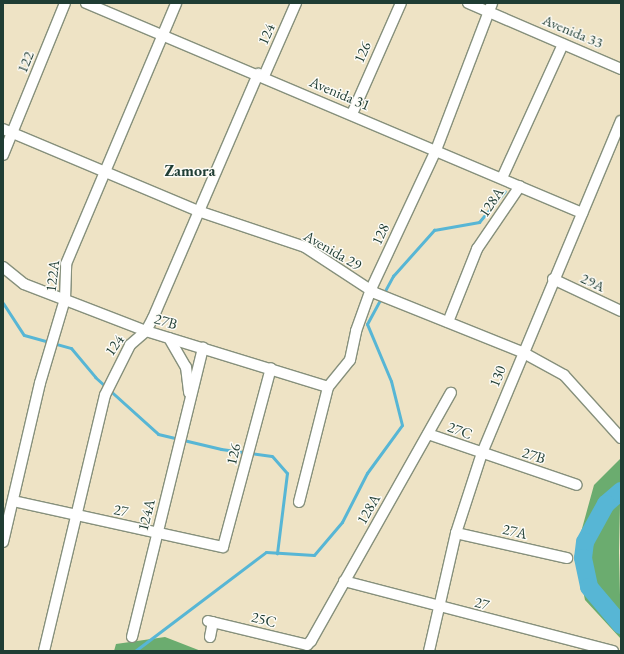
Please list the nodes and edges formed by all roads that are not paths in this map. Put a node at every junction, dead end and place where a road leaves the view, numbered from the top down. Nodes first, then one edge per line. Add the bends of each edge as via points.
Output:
1 (65, 3) edge
2 (86, 3) edge
3 (176, 3) edge
4 (296, 3) edge
5 (400, 3) edge
6 (468, 3) edge
7 (490, 7) edge
8 (163, 35) junction
9 (563, 44) junction
10 (621, 68) edge
11 (261, 75) junction
12 (352, 114) junction
13 (621, 121) edge
14 (3, 129) edge
15 (13, 132) junction
16 (436, 150) junction
17 (3, 155) edge
18 (106, 174) junction
19 (502, 178) junction
20 (520, 186) junction
21 (198, 211) junction
22 (582, 213) junction
23 (3, 267) edge
24 (553, 279) junction
25 (373, 291) junction
26 (64, 299) junction
27 (621, 311) edge
28 (448, 322) junction
29 (146, 331) junction
30 (169, 338) junction
31 (203, 348) junction
32 (522, 352) junction
33 (272, 368) junction
34 (328, 387) junction
35 (451, 393) dead end
36 (189, 399) junction
37 (428, 434) junction
38 (621, 438) edge
39 (482, 454) junction
40 (577, 485) dead end
41 (13, 501) junction
42 (299, 502) dead end
43 (76, 516) junction
44 (157, 532) junction
45 (456, 533) junction
46 (3, 542) edge
47 (223, 547) joint
48 (567, 558) dead end
49 (344, 581) junction
50 (437, 607) junction
51 (210, 637) dead end
52 (132, 638) dead end
53 (311, 641) joint
54 (44, 651) edge
55 (429, 651) edge
56 (613, 651) edge

1 - 15 street, 122
2 - 8 street, Avenida 31
3 - 8 street, 122A
4 - 11 street, 124
5 - 12 street, 126
6 - 7 street, Avenida 33
7 - 9 street, Avenida 33
7 - 16 street, 128
8 - 11 street, Avenida 31
8 - 18 street, 122A
9 - 10 street, Avenida 33
9 - 19 street, 128A
11 - 12 street, Avenida 31
11 - 21 street, 124
12 - 16 street, Avenida 31
13 - 22 street, 130
14 - 15 street, Avenida 29
15 - 17 street, 122
15 - 18 street, Avenida 29
16 - 19 street, Avenida 31
16 - 25 street, 128
18 - 21 street, Avenida 29
18 - 26 street, 122A via 66,264
19 - 20 street, Avenida 31
20 - 22 street, Avenida 31
20 - 28 street, 128A via 477,249
21 - 25 street, Avenida 29 via 305,247
21 - 29 street, 124
22 - 24 street, 130
23 - 26 street, 27B via 24,284
24 - 27 street, 29A
24 - 32 street, 130
25 - 28 street, Avenida 29
25 - 34 street, 128 via 356,331 350,360
26 - 29 street, 27B
26 - 41 street, 122A via 48,351
28 - 32 street, Avenida 29
29 - 30 street, 27B
29 - 43 street, 124 via 130,346 104,395
30 - 31 street, 27B
30 - 36 street, 124A via 186,367
31 - 33 street, 27B
31 - 36 street, 124A
32 - 38 street, Avenida 29 via 564,375
32 - 39 street, 130
33 - 34 street, 27B
33 - 47 street, 126
34 - 42 street, 128
35 - 37 street, 128A
36 - 44 street, 124A
37 - 39 street, 27C
37 - 49 street, 128A
39 - 40 street, 27B
39 - 45 street, 130
41 - 43 street, 27
41 - 46 street, 122A
43 - 44 street, 27
43 - 54 street, 124
44 - 47 street, 27
44 - 52 street, 124A
45 - 48 street, 27A
45 - 50 street, 130
49 - 50 street, 27
49 - 53 street, 128A
50 - 55 street, 130
50 - 56 street, 27
51 - 53 street, 25C via 211,621 307,645

